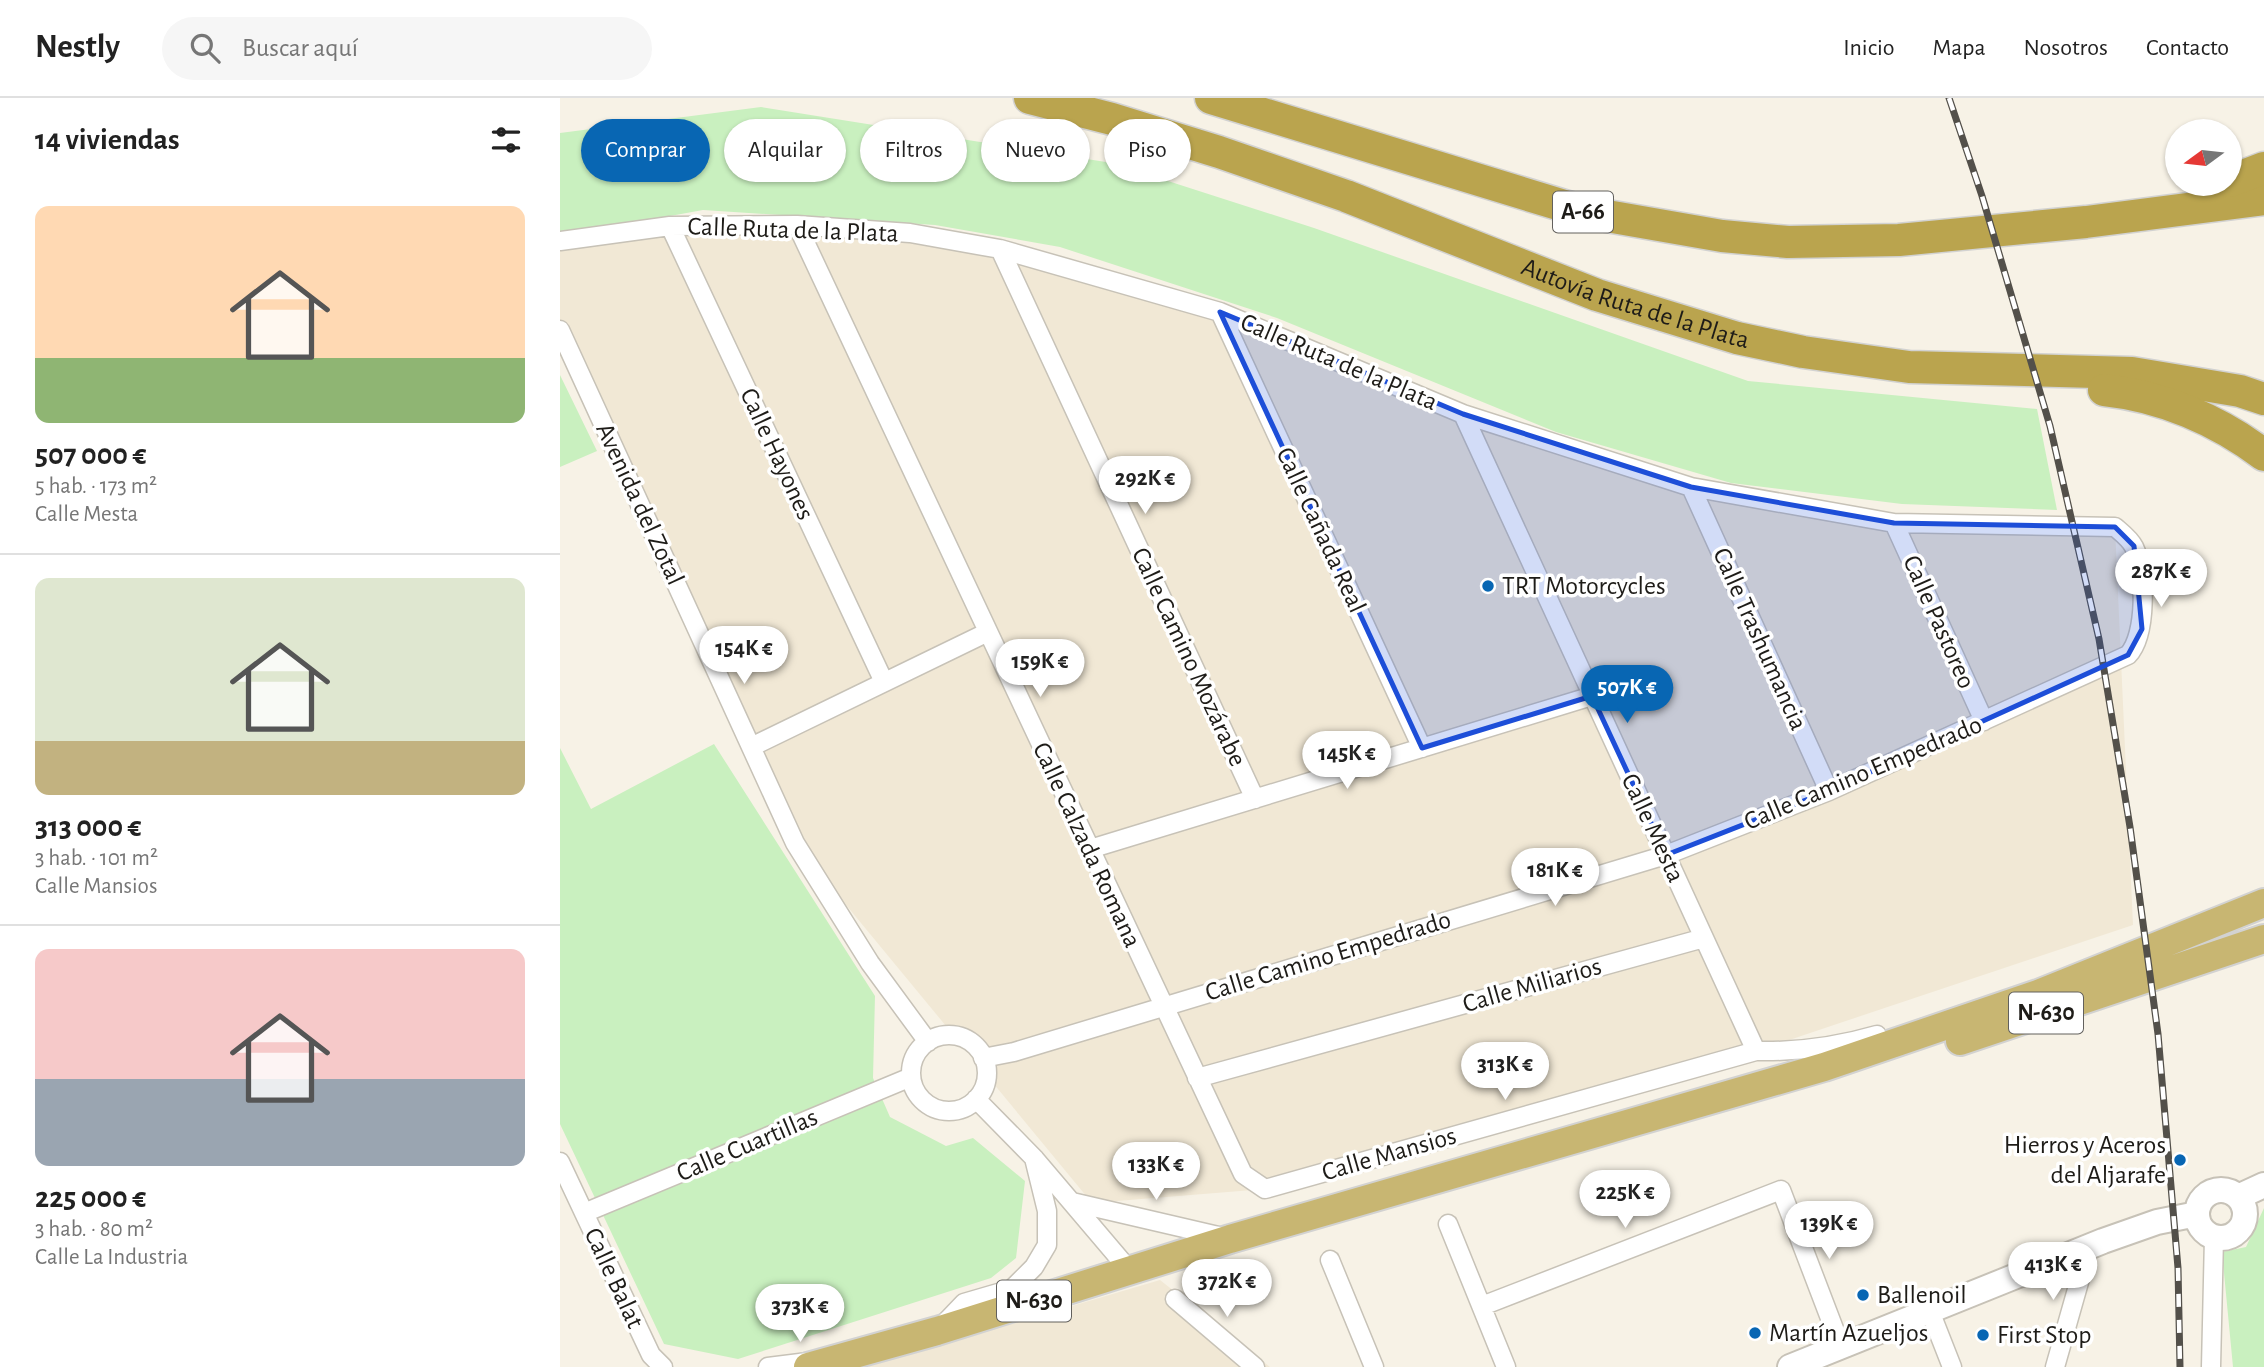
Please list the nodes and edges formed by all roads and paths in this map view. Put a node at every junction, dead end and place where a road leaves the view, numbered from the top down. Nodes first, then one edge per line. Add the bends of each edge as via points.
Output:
1 (1030, 98) edge
2 (1211, 98) edge
3 (2264, 168) edge
4 (2242, 176) edge
5 (2195, 196) edge
6 (2264, 199) edge
7 (2180, 203) junction
8 (797, 225) junction
9 (670, 226) junction
10 (560, 241) edge
11 (1000, 249) junction
12 (1220, 312) junction
13 (560, 330) edge
14 (2016, 376) junction
15 (2264, 399) edge
16 (1463, 414) junction
17 (2264, 454) edge
18 (1691, 487) junction
19 (1894, 523) junction
20 (2115, 527) joint
21 (988, 632) junction
22 (884, 682) junction
23 (1592, 695) junction
24 (1984, 721) junction
25 (751, 747) junction
26 (1422, 748) junction
27 (1829, 791) junction
28 (1255, 799) junction
29 (1090, 849) junction
30 (1666, 855) junction
31 (2264, 903) edge
32 (1704, 937) junction
33 (2264, 939) edge
34 (1162, 1006) junction
35 (1959, 1021) junction
36 (928, 1042) junction
37 (1756, 1051) junction
38 (983, 1058) junction
39 (1824, 1067) junction
40 (911, 1077) junction
41 (1197, 1078) junction
42 (976, 1099) junction
43 (1034, 1158) junction
44 (560, 1162) edge
45 (2264, 1185) edge
46 (1265, 1189) joint
47 (2238, 1197) junction
48 (1072, 1202) junction
49 (584, 1213) junction
50 (2197, 1214) junction
51 (1448, 1224) dead end
52 (2214, 1237) junction
53 (1230, 1239) junction
54 (2089, 1247) junction
55 (1330, 1260) dead end
56 (1130, 1271) junction
57 (1175, 1299) dead end
58 (1482, 1306) junction
59 (1930, 1311) junction
60 (937, 1331) junction
61 (1831, 1356) edge
62 (837, 1359) junction
63 (657, 1361) edge
64 (768, 1367) edge
65 (808, 1367) edge
66 (1255, 1367) edge
67 (1374, 1367) edge
68 (1506, 1367) edge
69 (1790, 1367) edge
70 (1952, 1367) edge
71 (2055, 1367) edge
72 (2211, 1367) edge

1 - 14 highway, Autovía Ruta de la Plata via 1219,152 1346,196 1658,317 1803,352
2 - 7 highway, A-66 via 1511,192 1641,224 1788,242 1899,240 2086,222
3 - 4 highway
5 - 7 highway
6 - 7 highway, A-66
8 - 9 street, Calle Ruta de la Plata
8 - 11 street, Calle Ruta de la Plata via 910,233
8 - 21 street, Calle Calzada Romana
9 - 10 street, Calle Ruta de la Plata
9 - 22 street, Calle Hayones
11 - 12 street, Calle Ruta de la Plata
11 - 28 street, Calle Camino Mozárabe
12 - 16 street, Calle Ruta de la Plata
12 - 26 street, Calle Cañada Real
13 - 25 street, Avenida del Zotal
14 - 15 highway via 2132,373
14 - 17 highway via 2159,401 2197,416
16 - 18 street, Calle Ruta de la Plata
16 - 23 street, Calle Mesta
18 - 19 street, Calle Ruta de la Plata
18 - 27 street, Calle Trashumancia
19 - 20 street, Calle Ruta de la Plata
19 - 24 street, Calle Pastoreo
20 - 24 street, Calle Camino Empedrado via 2134,546 2138,558 2142,629 2128,655
21 - 22 street
21 - 29 street, Calle Calzada Romana
22 - 25 street
23 - 26 street
23 - 30 street, Calle Mesta
24 - 27 street, Calle Camino Empedrado
25 - 36 street, Avenida del Zotal via 795,843 870,963
26 - 28 street
27 - 30 street, Calle Camino Empedrado
28 - 29 street
29 - 34 street, Calle Calzada Romana
30 - 32 street, Calle Mesta
30 - 34 street, Calle Camino Empedrado
31 - 35 highway via 2130,960
32 - 37 street, Calle Mesta
32 - 41 street, Calle Miliarios
33 - 39 highway, N-630 via 1885,1065
34 - 38 street, Calle Camino Empedrado
34 - 41 street, Calle Calzada Romana
35 - 37 street, Calle Mansios via 1919,1022 1849,1044 1799,1052
35 - 39 highway, N-630
36 - 38 street via 947,1035 958,1037 970,1042
36 - 40 street via 914,1059
37 - 46 street, Calle Mansios
38 - 42 street via 986,1077
39 - 53 highway, N-630
40 - 42 street via 917,1094 937,1110 954,1111
40 - 49 street, Calle Cuartillas
41 - 46 street, Calle Calzada Romana via 1243,1174
42 - 43 street
43 - 48 street
43 - 60 street via 1047,1211 1047,1245 1012,1289 964,1303
44 - 49 street, Calle Balat
45 - 47 main road
47 - 50 main road via 2215,1191 2202,1199
47 - 52 main road via 2245,1213 2240,1228 2231,1236
48 - 53 street
48 - 56 street
49 - 63 street, Calle Balat
50 - 52 main road via 2202,1229
50 - 54 main road via 2158,1222
51 - 58 street
52 - 72 street
53 - 56 highway, N-630
54 - 59 main road
54 - 71 street
55 - 67 street
56 - 60 highway, N-630
57 - 66 street
58 - 61 street via 1781,1190
58 - 68 street
59 - 61 main road
59 - 70 street
60 - 62 highway, N-630
61 - 69 main road
62 - 64 street
62 - 65 highway, N-630

